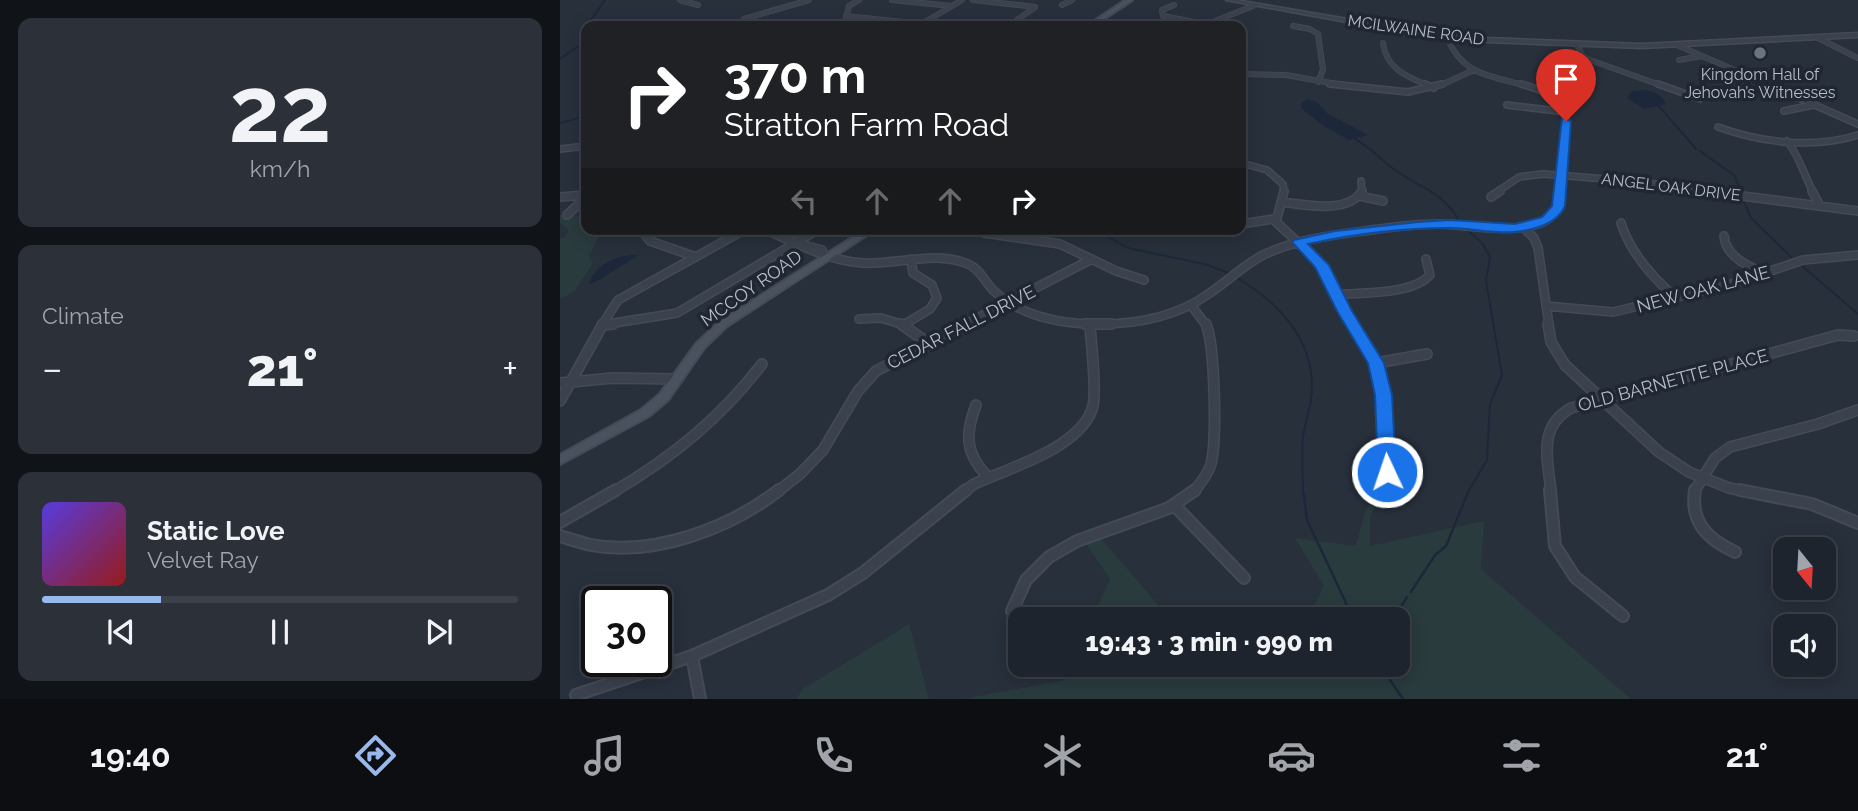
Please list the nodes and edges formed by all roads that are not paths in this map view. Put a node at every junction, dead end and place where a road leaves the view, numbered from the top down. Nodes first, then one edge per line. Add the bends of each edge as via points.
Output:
1 (680, 0) edge
2 (808, 0) edge
3 (859, 0) edge
4 (892, 0) edge
5 (962, 0) edge
6 (973, 0) edge
7 (1072, 0) edge
8 (1129, 0) edge
9 (1228, 0) edge
10 (698, 5) dead end
11 (1062, 5) dead end
12 (1174, 5) dead end
13 (1255, 5) junction
14 (953, 6) junction
15 (846, 16) junction
16 (744, 19) dead end
17 (843, 21) edge
18 (887, 21) edge
19 (927, 21) edge
20 (1016, 21) edge
21 (1098, 21) edge
22 (1178, 21) edge
23 (1214, 21) edge
24 (1293, 26) dead end
25 (1858, 35) edge
26 (1447, 37) junction
27 (1815, 37) junction
28 (1383, 43) dead end
29 (1576, 44) junction
30 (1677, 45) junction
31 (1702, 56) junction
32 (1858, 58) edge
33 (1679, 60) dead end
34 (1474, 69) junction
35 (1246, 74) edge
36 (1755, 79) junction
37 (1318, 82) junction
38 (1570, 83) dead end
39 (1727, 84) dead end
40 (1434, 88) junction
41 (1544, 91) junction
42 (1700, 99) dead end
43 (1507, 105) dead end
44 (1813, 105) junction
45 (1784, 111) dead end
46 (1566, 112) junction
47 (1858, 124) edge
48 (1718, 127) dead end
49 (1858, 135) edge
50 (1787, 140) junction
51 (581, 147) edge
52 (560, 149) edge
53 (1246, 164) edge
54 (1561, 176) junction
55 (1361, 181) dead end
56 (581, 196) edge
57 (1360, 196) junction
58 (560, 197) edge
59 (1491, 197) dead end
60 (581, 201) edge
61 (1383, 201) dead end
62 (1282, 202) junction
63 (1820, 206) junction
64 (1858, 211) edge
65 (567, 215) dead end
66 (1274, 219) junction
67 (1246, 223) edge
68 (1621, 223) dead end
69 (1523, 227) junction
70 (645, 235) edge
71 (735, 235) edge
72 (778, 235) edge
73 (809, 235) edge
74 (861, 235) edge
75 (1000, 235) edge
76 (1724, 236) dead end
77 (1299, 242) junction
78 (796, 243) junction
79 (825, 255) junction
80 (1858, 255) edge
81 (696, 257) junction
82 (911, 259) junction
83 (1092, 259) junction
84 (1426, 259) dead end
85 (1762, 274) junction
86 (1144, 280) dead end
87 (1336, 295) junction
88 (1675, 297) junction
89 (1010, 302) junction
90 (1191, 305) junction
91 (1546, 306) junction
92 (859, 319) dead end
93 (905, 324) junction
94 (1090, 324) junction
95 (601, 325) junction
96 (1854, 336) dead end
97 (928, 343) junction
98 (1427, 354) dead end
99 (1376, 363) junction
100 (762, 364) dead end
101 (678, 379) junction
102 (571, 382) junction
103 (560, 383) edge
104 (1601, 399) junction
105 (560, 401) edge
106 (976, 405) dead end
107 (1858, 410) edge
108 (560, 460) edge
109 (1387, 472) dead end
110 (987, 476) junction
111 (1702, 478) junction
112 (1174, 505) junction
113 (560, 522) edge
114 (1858, 523) edge
115 (560, 536) edge
116 (1735, 552) dead end
117 (1244, 578) dead end
118 (1014, 607) edge
119 (1623, 616) dead end
120 (692, 656) junction
121 (576, 695) dead end
122 (700, 699) edge

1 - 10 street
2 - 16 street
3 - 15 street via 849,6
4 - 14 street
5 - 14 street
6 - 20 street via 1035,7
7 - 11 street
8 - 21 main road
9 - 13 street, MCILWAINE ROAD
12 - 22 street via 1162,10 1163,16
13 - 23 street
13 - 26 street, MCILWAINE ROAD
14 - 19 street
15 - 17 street
15 - 18 street
24 - 37 street via 1318,34 1323,70
25 - 27 street, MCILWAINE ROAD
26 - 29 street, MCILWAINE ROAD
26 - 34 street via 1452,55
27 - 30 street, MCILWAINE ROAD
27 - 32 street
28 - 40 street via 1391,65
29 - 30 street, MCILWAINE ROAD
29 - 42 street via 1590,60
30 - 31 street
31 - 33 street
31 - 36 street
34 - 40 street
34 - 41 street
35 - 37 street
36 - 39 street
36 - 44 street
37 - 40 street via 1401,92
38 - 41 street
41 - 46 street via 1560,101
43 - 46 street
44 - 45 street
44 - 47 street
46 - 54 street
48 - 50 street via 1746,137
49 - 50 street via 1832,142
50 - 63 street
51 - 52 street
53 - 62 street via 1276,176 1285,187
54 - 59 street, ANGEL OAK DRIVE via 1523,176
54 - 63 street, ANGEL OAK DRIVE
54 - 69 street via 1555,213
55 - 57 street
56 - 58 street
57 - 61 street
57 - 62 street via 1335,205
60 - 65 street
62 - 66 street
63 - 64 street, ANGEL OAK DRIVE
66 - 67 street
66 - 77 street
68 - 88 street via 1652,274
69 - 77 street via 1432,225
69 - 91 street via 1538,248
70 - 81 street via 650,241
71 - 81 street
72 - 78 street
73 - 78 street
74 - 79 main road, MCCOY ROAD
75 - 83 street via 1049,241
76 - 85 street via 1731,253
77 - 87 street via 1322,265
77 - 90 street via 1252,262
78 - 79 street
78 - 95 street via 677,313
79 - 82 street via 868,264
79 - 101 main road, MCCOY ROAD via 723,324 700,346
80 - 85 street, NEW OAK LANE via 1811,258
81 - 95 street via 618,300
82 - 89 street via 967,263
82 - 93 street via 913,273 933,286 937,296 932,307
83 - 86 street
83 - 89 street, CEDAR FALL DRIVE
84 - 87 street via 1430,275 1418,286
85 - 88 street, NEW OAK LANE
87 - 99 street
88 - 91 street, NEW OAK LANE via 1613,312
89 - 94 street via 1049,318
89 - 97 street, CEDAR FALL DRIVE
90 - 94 street via 1136,321
90 - 112 street via 1202,315 1210,337 1212,461 1200,485
91 - 104 street via 1555,352
92 - 93 street via 888,318
93 - 97 street
94 - 110 street via 1093,405 1084,425 1058,447
95 - 102 street
96 - 104 street, OLD BARNETTE PLACE via 1838,335
97 - 115 street, CEDAR FALL DRIVE via 868,378 852,395 838,427 817,457 745,511 702,531 653,544 597,546
98 - 99 street
99 - 109 street via 1384,395
100 - 113 street via 737,399 694,439
101 - 102 street
101 - 108 main road, MCCOY ROAD via 645,413
102 - 103 street
102 - 105 street
104 - 111 street via 1659,452
104 - 119 street, OLD BARNETTE PLACE via 1565,410 1547,432 1553,533 1569,569
106 - 110 street via 966,445
107 - 111 street via 1730,447 1714,458
110 - 120 street via 841,587
111 - 114 street via 1812,504
111 - 116 street via 1692,505 1698,524 1712,541
112 - 117 street
112 - 118 street via 1101,531 1047,560 1028,576
120 - 121 street
120 - 122 street

